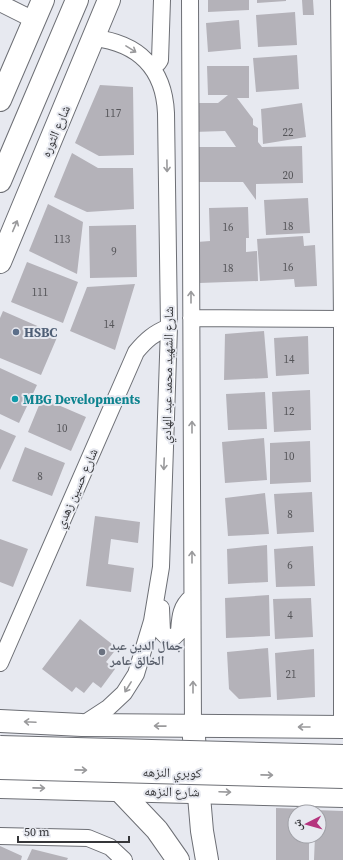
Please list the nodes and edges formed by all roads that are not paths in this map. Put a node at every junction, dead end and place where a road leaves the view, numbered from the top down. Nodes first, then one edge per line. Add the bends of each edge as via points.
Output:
1 (43, 0) edge
2 (77, 0) edge
3 (109, 0) edge
4 (162, 0) edge
5 (190, 0) edge
6 (339, 0) edge
7 (0, 3) edge
8 (34, 20) junction
9 (94, 38) junction
10 (150, 64) junction
11 (0, 100) edge
12 (342, 147) edge
13 (0, 181) edge
14 (0, 262) edge
15 (191, 318) junction
16 (343, 319) edge
17 (169, 327) junction
18 (342, 581) edge
19 (156, 596) junction
20 (192, 597) junction
21 (0, 663) edge
22 (0, 721) edge
23 (82, 725) junction
24 (193, 726) junction
25 (343, 727) edge
26 (0, 747) edge
27 (343, 756) edge
28 (0, 768) edge
29 (343, 777) edge
30 (0, 787) edge
31 (119, 790) junction
32 (198, 791) junction
33 (343, 796) edge
34 (0, 836) edge
35 (206, 858) edge
36 (124, 860) edge
37 (178, 860) edge
38 (183, 860) edge

1 - 8 main road
2 - 13 main road
3 - 9 main road, شارع الثوره
4 - 10 street via 160,60 158,63
15 -> 5 street, شارع الشهيد محمد عبد الهادي
6 - 12 street
7 - 8 street
8 - 11 main road
9 -> 10 street, شارع الشهيد محمد عبد الهادي via 126,45
14 -> 9 main road, شارع الثوره
10 -> 17 street, شارع الشهيد محمد عبد الهادي via 160,82 165,102
12 - 16 street
15 - 16 street
20 -> 15 street, شارع الشهيد محمد عبد الهادي
16 - 18 street
17 -> 19 street, شارع الشهيد محمد عبد الهادي via 161,567
17 - 21 street, شارع حسين زهدي via 156,332 136,352
18 - 25 street
19 - 20 street via 161,609 162,632 170,638 179,632 181,612
19 -> 23 street, شارع الشهيد محمد عبد الهادي via 152,621 136,674 114,703
24 -> 20 street, شارع الشهيد محمد عبد الهادي
23 -> 22 main road
24 -> 23 main road
25 -> 24 main road
24 - 32 main road
26 - 27 main road, كوبري النزهه, bridge
28 -> 29 main road, كوبري النزهه, bridge
30 -> 31 main road, شارع النزهه
31 - 32 main road, شارع النزهه
31 - 37 main road via 157,830
32 -> 33 main road, شارع النزهه
32 - 35 main road
34 - 36 street via 88,838 110,847
35 - 38 main road via 194,853

